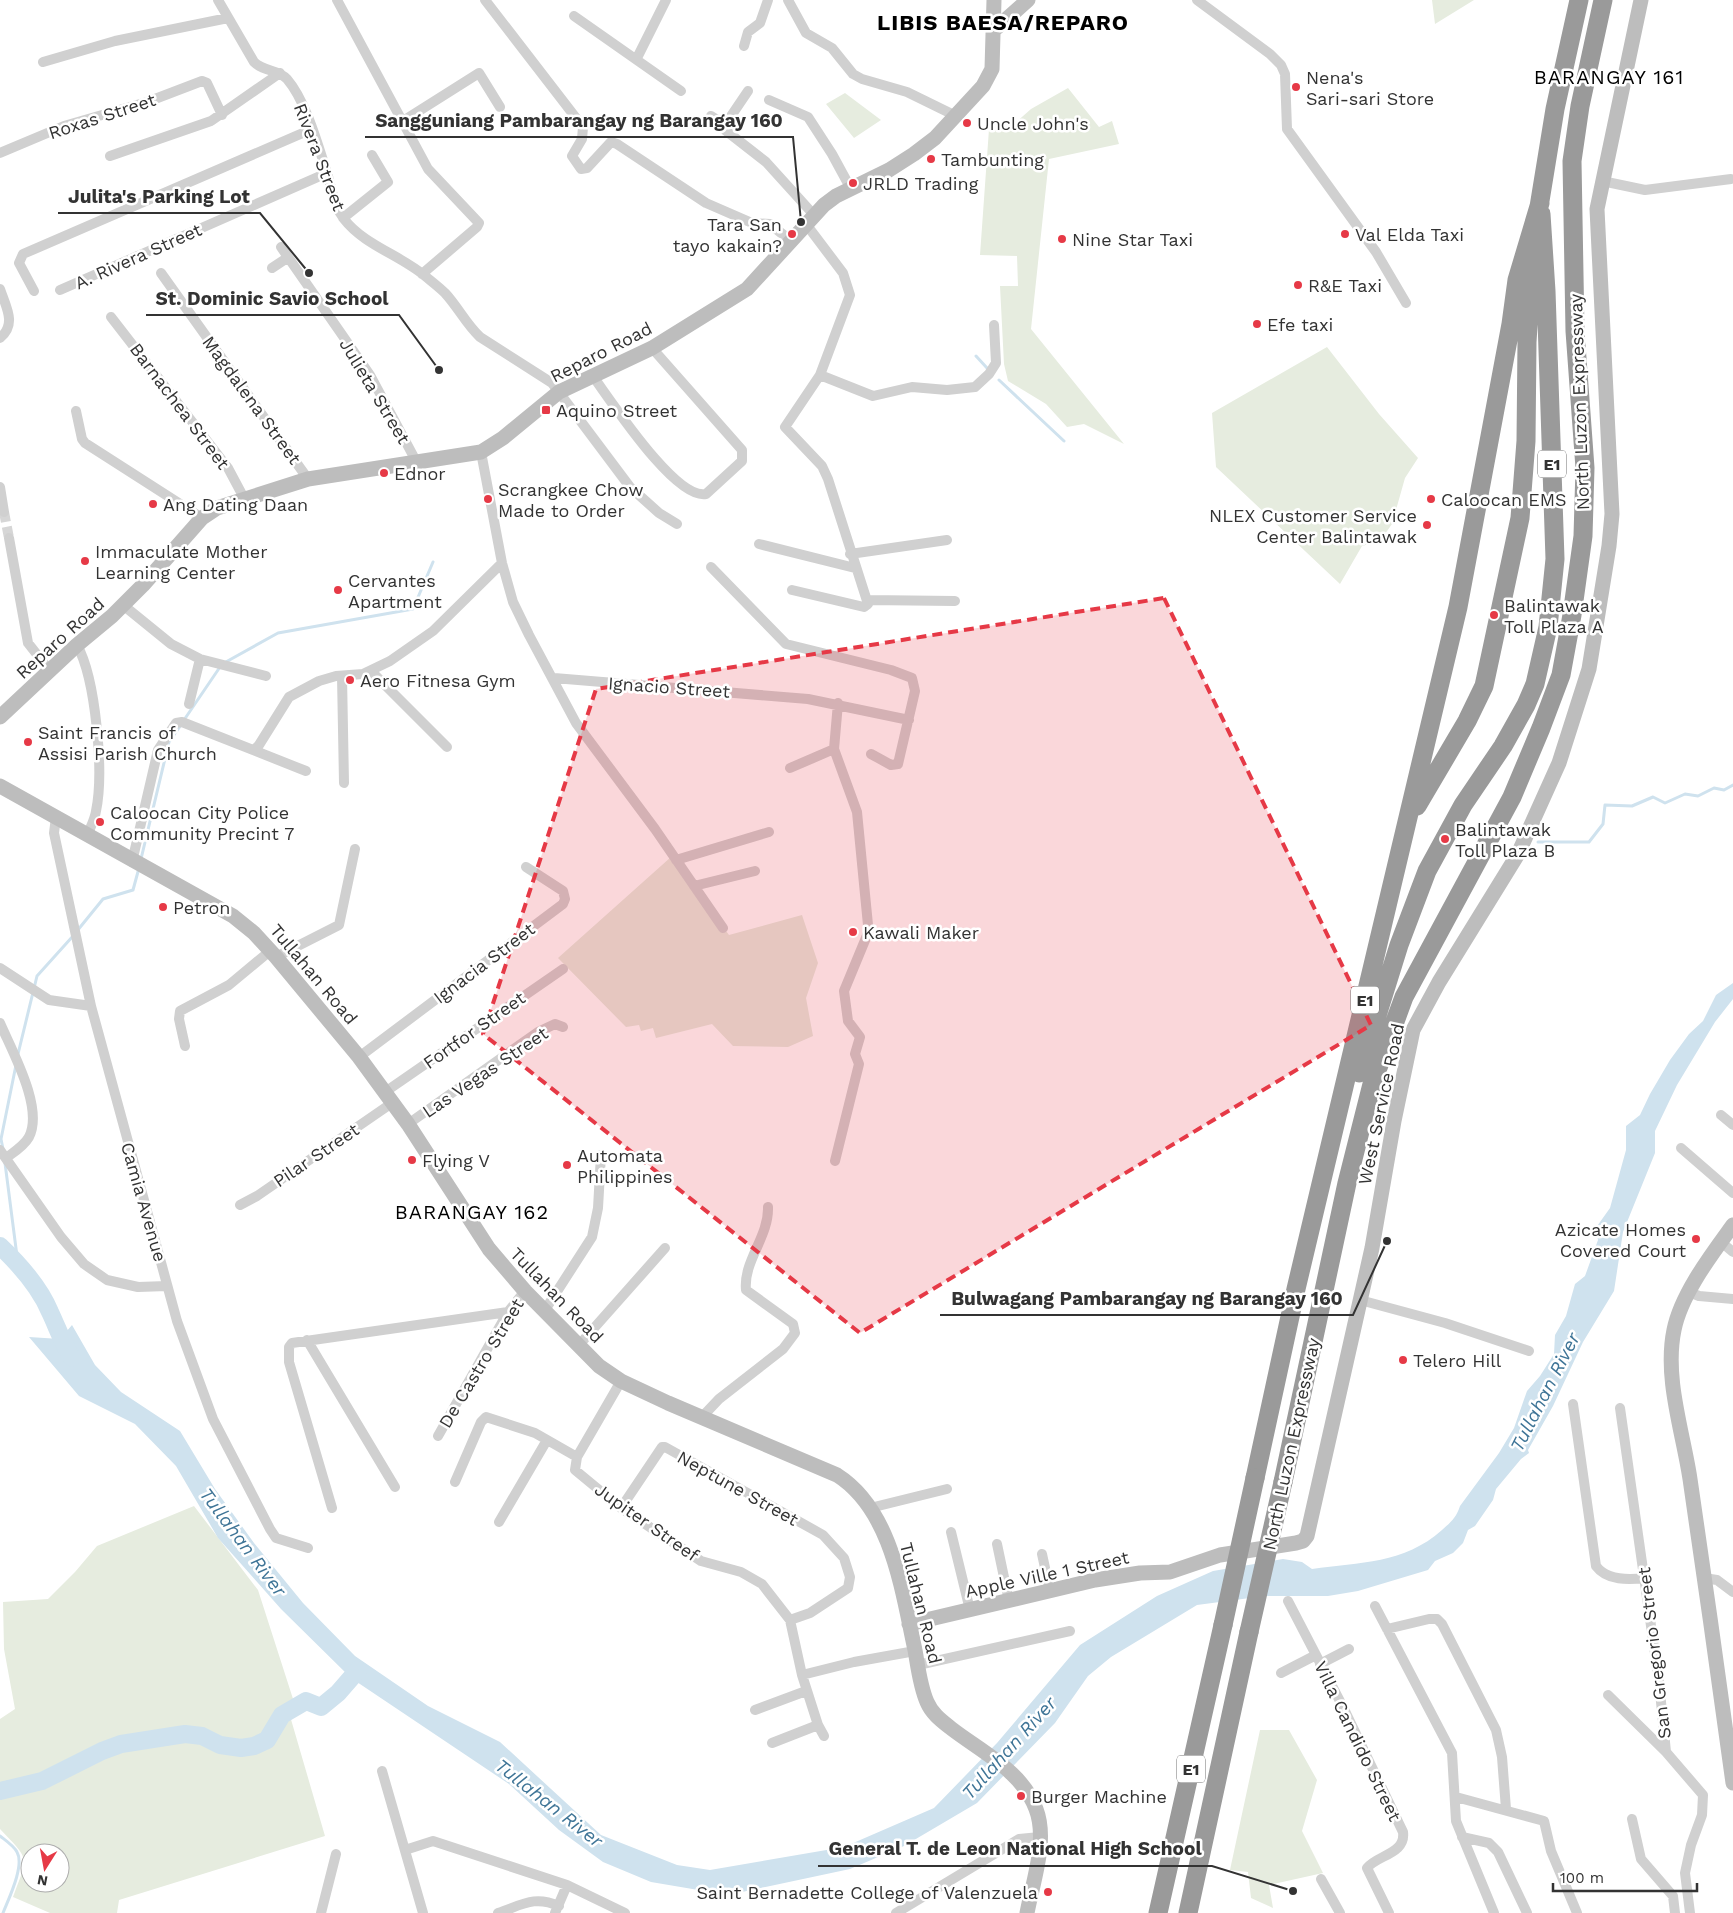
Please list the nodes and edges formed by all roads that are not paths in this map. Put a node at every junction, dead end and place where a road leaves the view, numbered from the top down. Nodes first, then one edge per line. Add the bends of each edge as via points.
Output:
1 (218, 0) edge
2 (337, 0) edge
3 (485, 0) edge
4 (666, 0) edge
5 (768, 0) edge
6 (788, 0) edge
7 (994, 0) edge
8 (1028, 0) edge
9 (1197, 0) edge
10 (1579, 0) edge
11 (1603, 0) edge
12 (1616, 0) edge
13 (1642, 0) edge
14 (574, 16) dead end
15 (228, 18) junction
16 (993, 31) junction
17 (744, 46) dead end
18 (638, 58) junction
19 (43, 62) dead end
20 (280, 73) junction
21 (681, 91) dead end
22 (748, 91) dead end
23 (769, 100) dead end
24 (500, 107) dead end
25 (222, 115) junction
26 (711, 116) dead end
27 (956, 116) junction
28 (403, 121) junction
29 (724, 126) junction
30 (312, 129) junction
31 (0, 153) edge
32 (372, 155) dead end
33 (110, 156) dead end
34 (1572, 161) junction
35 (327, 173) junction
36 (1731, 178) dead end
37 (1602, 181) junction
38 (851, 189) junction
39 (1540, 203) junction
40 (343, 218) junction
41 (810, 220) junction
42 (791, 241) junction
43 (281, 247) dead end
44 (287, 258) junction
45 (272, 268) dead end
46 (161, 273) dead end
47 (422, 274) junction
48 (0, 289) edge
49 (60, 290) dead end
50 (34, 291) dead end
51 (1406, 303) dead end
52 (111, 317) dead end
53 (994, 325) dead end
54 (0, 338) edge
55 (652, 348) junction
56 (592, 375) junction
57 (820, 375) junction
58 (560, 392) junction
59 (76, 411) dead end
60 (481, 452) junction
61 (416, 461) junction
62 (308, 479) junction
63 (0, 487) edge
64 (244, 498) junction
65 (4, 512) dead end
66 (202, 518) junction
67 (678, 524) dead end
68 (9, 538) tunnel mouth
69 (947, 540) dead end
70 (759, 544) dead end
71 (850, 554) junction
72 (502, 563) junction
73 (711, 567) dead end
74 (855, 568) junction
75 (792, 590) dead end
76 (955, 601) dead end
77 (867, 602) junction
78 (123, 605) junction
79 (77, 645) junction
80 (200, 659) junction
81 (50, 671) junction
82 (371, 671) junction
83 (266, 676) dead end
84 (342, 676) junction
85 (554, 678) junction
86 (838, 703) junction
87 (189, 704) dead end
88 (0, 717) edge
89 (909, 720) junction
90 (447, 748) dead end
91 (834, 749) junction
92 (254, 750) junction
93 (871, 754) dead end
94 (790, 768) dead end
95 (306, 772) dead end
96 (344, 783) dead end
97 (0, 786) edge
98 (56, 817) junction
99 (1407, 822) junction
100 (769, 832) dead end
101 (87, 836) junction
102 (356, 849) dead end
103 (676, 860) junction
104 (132, 862) junction
105 (526, 867) dead end
106 (755, 871) dead end
107 (694, 886) junction
108 (723, 928) dead end
109 (273, 954) junction
110 (563, 969) dead end
111 (1, 973) edge
112 (91, 1006) junction
113 (0, 1023) edge
114 (563, 1027) dead end
115 (185, 1046) dead end
116 (359, 1057) junction
117 (389, 1098) junction
118 (1720, 1116) dead end
119 (408, 1124) junction
120 (1733, 1125) edge
121 (1681, 1148) dead end
122 (3, 1154) edge
123 (601, 1155) dead end
124 (835, 1161) dead end
125 (1323, 1177) junction
126 (1733, 1193) edge
127 (240, 1205) dead end
128 (768, 1207) dead end
129 (1733, 1225) edge
130 (1721, 1242) junction
131 (665, 1248) dead end
132 (1733, 1252) edge
133 (167, 1286) junction
134 (525, 1291) junction
135 (1690, 1292) junction
136 (1733, 1299) edge
137 (1360, 1300) junction
138 (545, 1310) junction
139 (508, 1312) junction
140 (307, 1340) junction
141 (579, 1345) junction
142 (1529, 1351) dead end
143 (621, 1381) junction
144 (1573, 1404) dead end
145 (1620, 1408) dead end
146 (702, 1417) junction
147 (438, 1436) dead end
148 (547, 1440) junction
149 (577, 1457) junction
150 (455, 1482) dead end
151 (395, 1487) dead end
152 (947, 1490) dead end
153 (332, 1508) dead end
154 (621, 1508) junction
155 (870, 1508) junction
156 (499, 1522) dead end
157 (951, 1532) dead end
158 (1307, 1536) joint
159 (997, 1544) dead end
160 (308, 1548) dead end
161 (1042, 1554) dead end
162 (1645, 1578) junction
163 (1704, 1578) junction
164 (1050, 1591) junction
165 (1733, 1592) edge
166 (1009, 1601) junction
167 (1288, 1601) dead end
168 (1375, 1606) dead end
169 (970, 1610) junction
170 (790, 1620) junction
171 (909, 1624) junction
172 (1387, 1629) junction
173 (1070, 1631) dead end
174 (1349, 1649) dead end
175 (916, 1658) junction
176 (1318, 1660) junction
177 (1281, 1673) dead end
178 (802, 1676) junction
179 (806, 1691) junction
180 (1608, 1695) dead end
181 (755, 1710) dead end
182 (818, 1725) junction
183 (1729, 1727) edge
184 (824, 1736) dead end
185 (772, 1743) dead end
186 (1666, 1752) junction
187 (382, 1771) dead end
188 (1733, 1783) edge
189 (1456, 1797) junction
190 (1506, 1809) junction
191 (1632, 1819) dead end
192 (1040, 1837) junction
193 (1462, 1837) junction
194 (405, 1850) junction
195 (336, 1854) dead end
196 (1321, 1879) dead end
197 (567, 1885) junction
198 (557, 1909) edge
199 (321, 1913) edge
200 (423, 1913) edge
201 (498, 1913) edge
202 (625, 1913) edge
203 (896, 1913) edge
204 (1027, 1913) edge
205 (1158, 1913) edge
206 (1188, 1913) edge
207 (1340, 1913) edge
208 (1388, 1913) edge
209 (1494, 1913) edge
210 (1527, 1913) edge
211 (1578, 1913) edge
212 (1676, 1913) edge
213 (1690, 1913) edge

1 - 15 street
2 - 28 street
3 - 42 street via 583,127 582,139 572,156 581,169 587,168 611,142 617,144 706,203 752,223 770,224
4 - 18 street
5 - 17 street via 760,23 748,32
6 - 27 street via 806,33 832,48 853,74 862,80 907,92
7 - 16 main road, Reparo Road
8 - 16 main road
9 - 51 street via 1281,65 1285,74 1287,129 1376,252
10 - 39 highway, North Luzon Expressway / E1 via 1555,109
11 - 34 highway, North Luzon Expressway / E1 via 1580,106
12 - 34 highway
13 - 37 main road, West Service Road
14 - 18 street
15 - 19 street via 115,41
15 - 20 street via 254,62 260,68
16 - 27 main road, Reparo Road via 992,69 983,86
18 - 21 street
20 - 25 street
20 - 30 street, Rivera Street via 300,100
22 - 29 street
23 - 38 street via 808,117
24 - 28 street via 479,73
25 - 31 street, Roxas Street via 205,81 64,126
25 - 33 street
26 - 29 street
27 - 38 main road, Reparo Road via 914,154
28 - 47 street via 428,169 479,223
29 - 41 street via 766,162
30 - 35 street, Rivera Street
30 - 50 street via 23,254 19,263
32 - 40 street via 388,182
34 - 206 highway, North Luzon Expressway / E1, bridge via 1575,322 1585,487 1583,536 1561,674 1512,797 1404,997 1372,1084 1346,1182
35 - 40 street, Rivera Street via 335,204
35 - 49 street, A. Rivera Street
36 - 37 street via 1645,190
37 - 137 main road, West Service Road via 1597,209 1612,514 1610,546 1589,669 1559,763 1529,830 1503,881 1438,982 1413,1030
38 - 41 main road, Reparo Road via 836,196
39 - 99 highway, North Luzon Expressway / E1 via 1517,280 1463,580
39 - 99 highway, North Luzon Expressway / E1 via 1529,284 1526,441 1520,518 1484,686
39 - 125 highway, North Luzon Expressway / E1 via 1555,559 1548,627 1535,684 1526,705 1444,838 1414,901
40 - 47 street, Rivera Street
41 - 42 main road, Reparo Road
41 - 57 street via 843,273 850,295
42 - 55 main road, Reparo Road via 747,289
43 - 44 street, Julieta Street
44 - 45 street
44 - 61 street, Julieta Street via 370,375
46 - 62 street, Magdalena Street
47 - 58 street, Rivera Street via 444,293 480,337 552,383
48 - 54 street via 10,318 7,332
52 - 64 street, Barnachea Street via 228,468
53 - 57 street via 996,363 975,387 947,390 912,387 873,396
55 - 56 main road, Reparo Road
55 - 56 street via 742,450 742,461 706,494 686,489 653,459
56 - 58 main road, Reparo Road
57 - 71 street via 785,427 822,466
58 - 60 main road, Reparo Road
58 - 67 street via 630,487 654,509
59 - 66 street via 85,443
60 - 61 main road, Reparo Road
60 - 72 street
61 - 62 main road, Reparo Road
62 - 64 main road, Reparo Road
63 - 65 street
64 - 66 main road, Reparo Road via 216,508
66 - 78 main road, Reparo Road
68 - 81 street via 28,643
69 - 71 street
70 - 74 street
71 - 74 street
72 - 82 street via 433,631
72 - 85 street via 514,602
73 - 89 street via 786,644 912,678 915,691
74 - 77 street
75 - 77 street via 864,607
76 - 77 street
78 - 79 main road, Reparo Road
78 - 80 street via 171,644
79 - 81 main road, Reparo Road
79 - 101 street via 92,699 98,755 96,811
80 - 83 street
80 - 87 street
81 - 88 main road, Reparo Road
82 - 84 street
82 - 90 street
84 - 92 street via 319,681 289,697
84 - 96 street
85 - 86 street, Ignacio Street
85 - 103 street via 576,723
86 - 89 street, Ignacio Street
86 - 91 street
89 - 93 street via 898,764 891,766
91 - 94 street
91 - 124 street via 856,812 869,929 844,986 848,1021 860,1037 855,1054 859,1062
92 - 95 street
92 - 104 street via 182,722 176,723 158,750
97 - 98 main road, Tullahan Road
98 - 101 main road, Tullahan Road
98 - 112 street, Camia Avenue via 54,833
99 - 125 highway, North Luzon Expressway / E1
100 - 103 street
101 - 104 main road, Tullahan Road
102 - 109 street via 339,925
103 - 107 street
104 - 109 main road, Tullahan Road via 233,916 254,932
105 - 116 street, Ignacia Street via 563,891 563,904
106 - 107 street
107 - 108 street
109 - 115 street via 229,985 180,1011
109 - 116 main road, Tullahan Road
110 - 117 street, Fortfor Street
111 - 112 street via 49,1000
112 - 133 street, Camia Avenue
113 - 122 street via 23,1079 33,1120 29,1136 22,1146
114 - 119 street, Las Vegas Street via 555,1024 538,1032
116 - 117 main road, Tullahan Road
117 - 119 main road, Tullahan Road
117 - 127 street, Pilar Street
118 - 120 street
119 - 134 main road, Tullahan Road via 489,1249
121 - 126 street
122 - 133 street via 61,1237 84,1264 107,1280 138,1287
123 - 138 street via 598,1208 592,1238
125 - 205 highway, North Luzon Expressway / E1, bridge
128 - 146 street via 760,1244 746,1273 746,1290 794,1324 795,1333 782,1349
129 - 130 main road
130 - 132 street
130 - 135 main road
131 - 141 street
133 - 160 street, Camia Avenue via 186,1349 213,1419 270,1530 276,1538
134 - 138 main road, Tullahan Road
134 - 139 street, De Castro Street
135 - 136 street via 1699,1296
135 - 163 main road via 1673,1332 1672,1374
137 - 142 street via 1445,1323
137 - 158 main road, West Service Road
138 - 141 main road, Tullahan Road
139 - 140 street
139 - 147 street, De Castro Street
140 - 151 street
140 - 153 street via 288,1347 289,1362
141 - 143 main road, Tullahan Road via 599,1366
143 - 146 main road, Tullahan Road
143 - 149 street
144 - 162 street via 1596,1566 1601,1572 1617,1578
145 - 162 street, San Gregorio Street
146 - 155 main road, Tullahan Road via 837,1475 860,1493
148 - 149 street
148 - 150 street via 535,1432 484,1418
148 - 156 street
149 - 154 street, Jupiter Streef via 575,1470
152 - 155 street
154 - 170 street, Jupiter Streef via 701,1561 741,1572 762,1584
154 - 170 street, Neptune Street via 662,1447 666,1447 822,1535 844,1558 850,1577 848,1588 810,1613
155 - 171 main road, Tullahan Road via 892,1557
157 - 169 street
158 - 164 main road, Apple Ville 1 Street via 1300,1542 1220,1555 1170,1572 1095,1580
159 - 166 street
161 - 164 street
162 - 186 street, San Gregorio Street
163 - 165 street via 1717,1580
163 - 183 main road
164 - 166 main road, Apple Ville 1 Street
166 - 169 main road, Apple Ville 1 Street
167 - 176 street, Villa Candido Street
168 - 172 street
169 - 171 main road, Apple Ville 1 Street
170 - 178 street, Jupiter Streef
171 - 175 main road, Tullahan Road
172 - 189 street via 1452,1753
172 - 190 street via 1430,1619 1437,1619 1442,1624 1496,1730 1502,1756
173 - 175 street
174 - 176 street
175 - 178 street via 854,1662
175 - 192 main road, Tullahan Road via 930,1708 963,1738 1015,1776 1036,1808
176 - 177 street
176 - 208 street, Villa Candido Street via 1403,1832 1403,1839 1396,1849 1367,1868
178 - 179 street, Jupiter Streef
179 - 181 street
179 - 182 street, Jupiter Streef
180 - 186 street
182 - 184 street, Jupiter Streef
182 - 185 street
183 - 188 main road
186 - 213 street, San Gregorio Street via 1703,1795 1702,1815 1685,1873
187 - 194 street
189 - 190 street
189 - 193 street via 1456,1821
190 - 211 street via 1544,1821 1551,1851
191 - 212 street via 1641,1859 1673,1896
192 - 203 street via 1019,1840
192 - 204 main road
193 - 209 street
193 - 210 street via 1489,1843 1498,1852
194 - 197 street via 433,1841
194 - 200 street
195 - 199 street
196 - 207 street
197 - 198 street
197 - 202 street
198 - 201 street via 546,1900 537,1900

